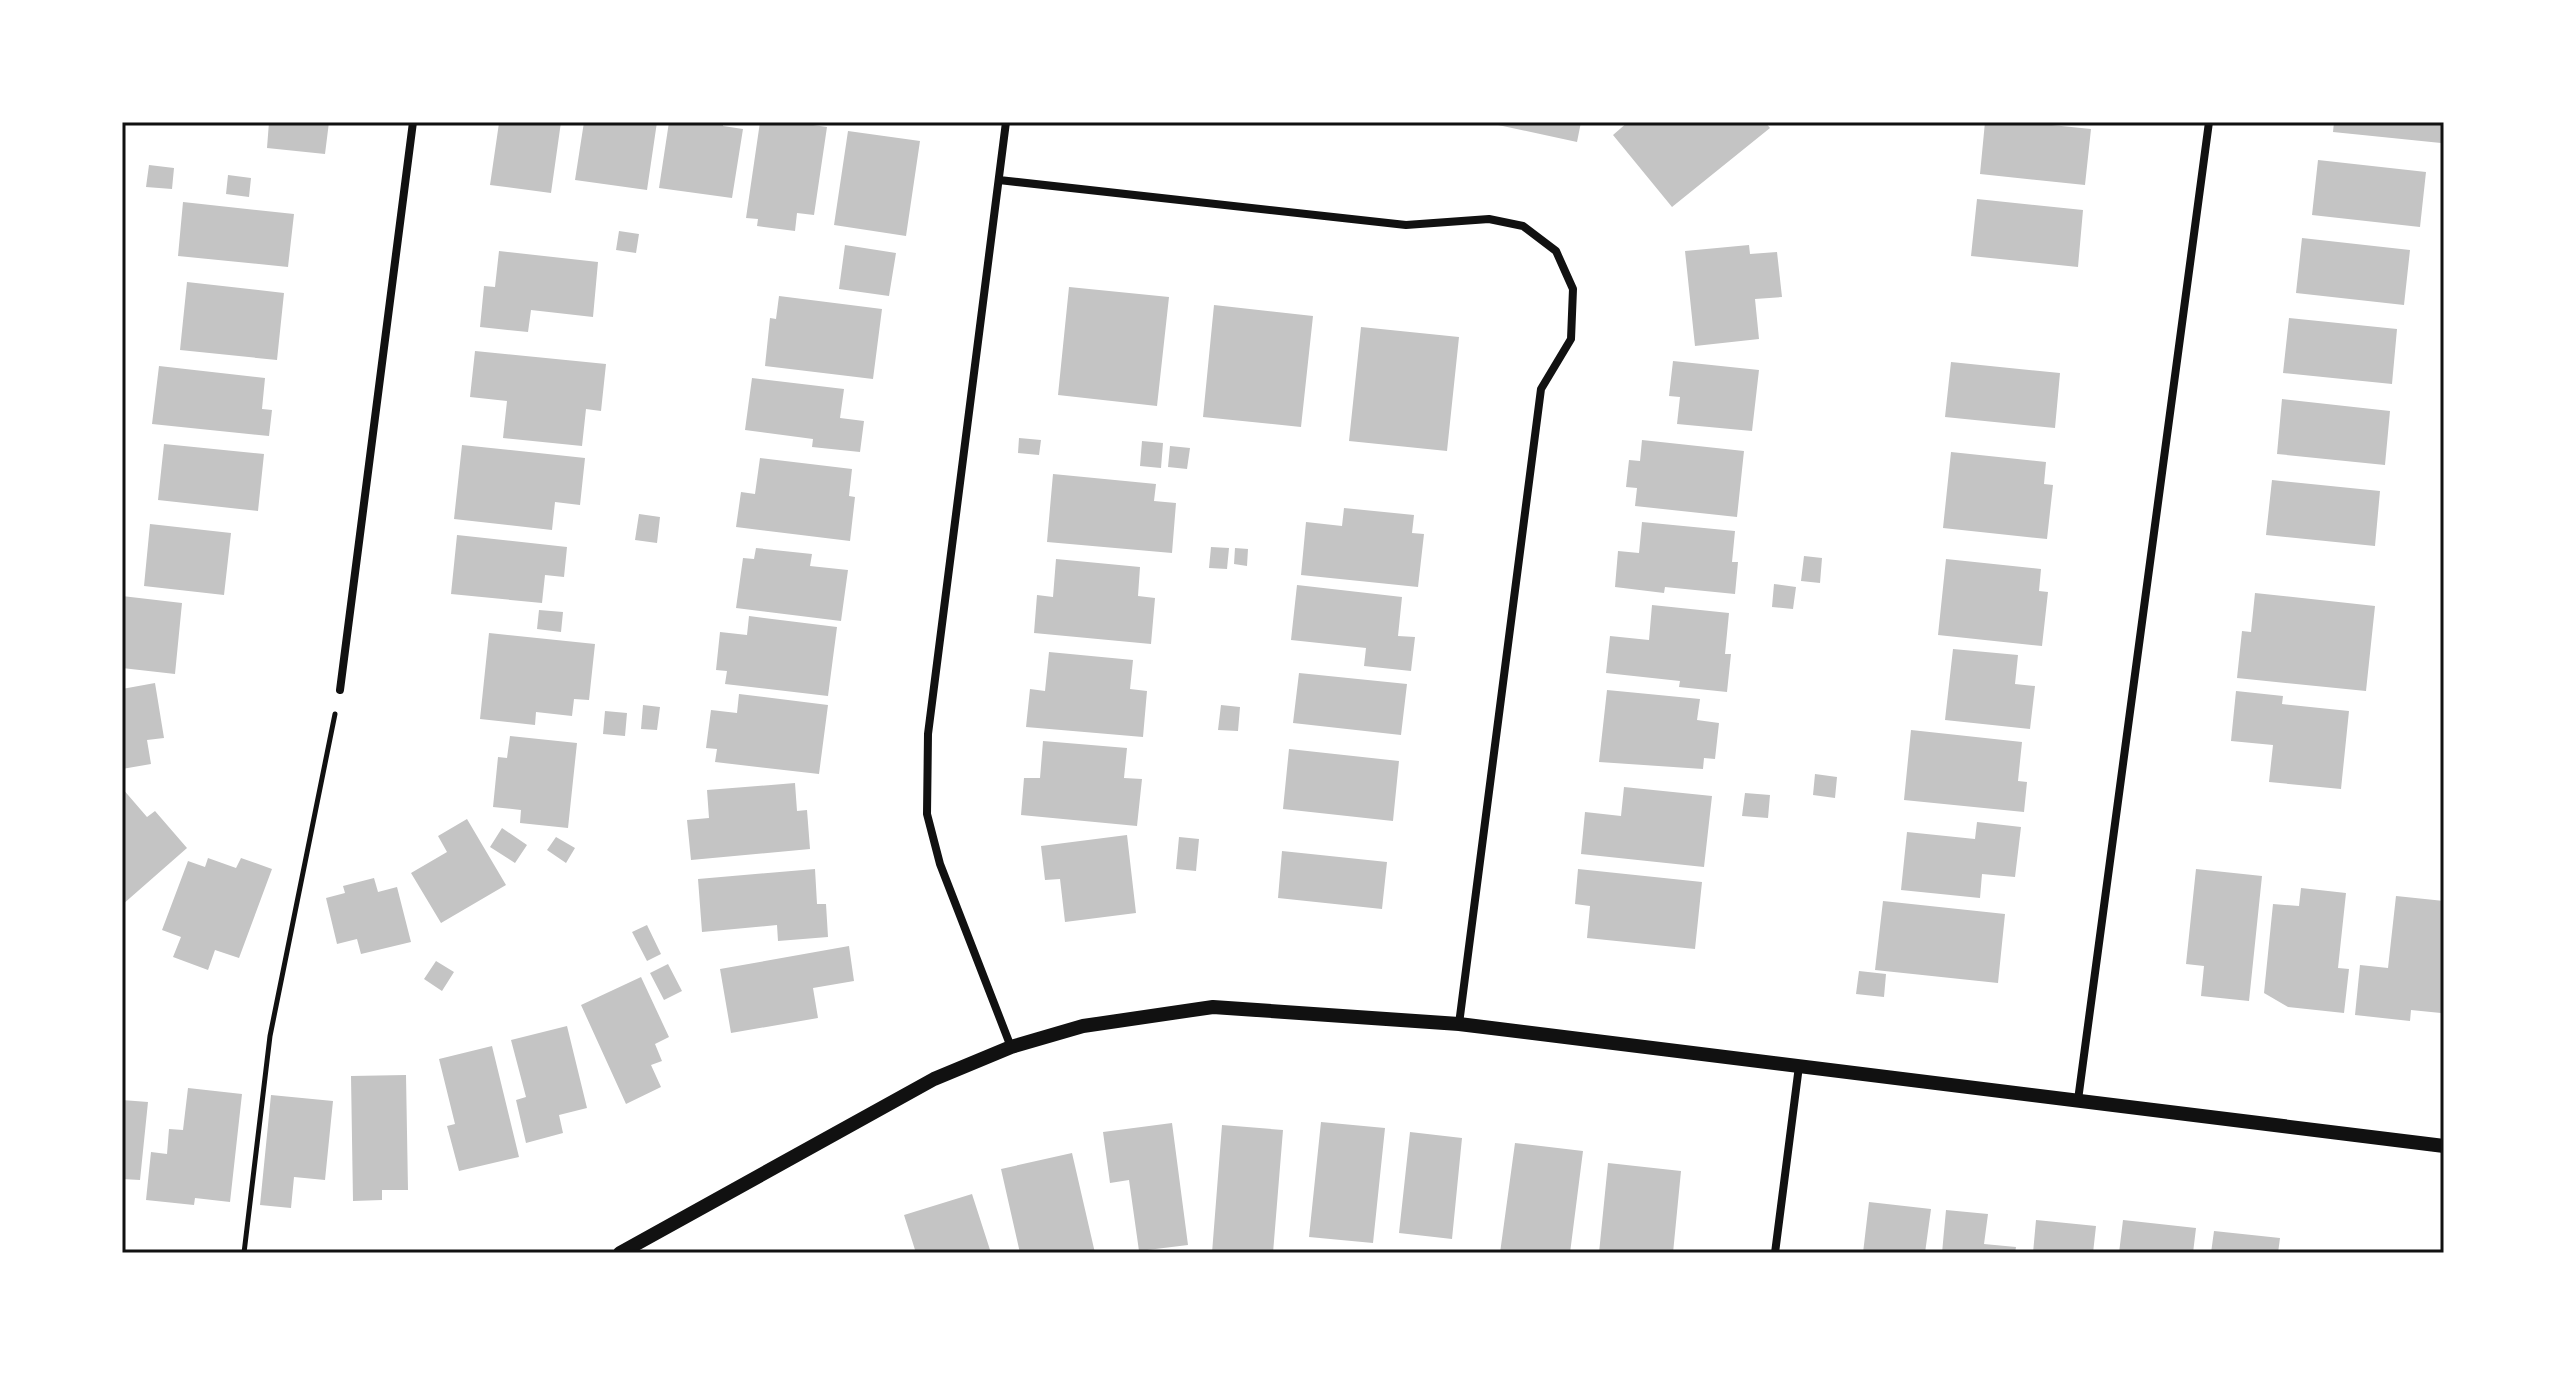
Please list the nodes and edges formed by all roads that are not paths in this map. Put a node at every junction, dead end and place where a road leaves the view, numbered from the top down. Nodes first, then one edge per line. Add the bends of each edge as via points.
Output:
1 (413, 122) edge
2 (1006, 122) edge
3 (2209, 122) edge
4 (999, 180) junction
5 (340, 690) road end
6 (1459, 1024) junction
7 (1011, 1047) junction
8 (1799, 1066) junction
9 (2078, 1100) junction
10 (2444, 1146) edge
11 (620, 1253) edge
12 (1775, 1253) edge

1 - 5 street
2 - 4 street
3 - 9 street
4 - 6 street via 1406,225 1489,219 1523,226 1556,251 1573,289 1571,339 1541,389
4 - 7 street via 928,734 927,814 940,864
6 - 7 street via 1213,1007 1083,1026
6 - 8 street
7 - 11 street via 934,1079
8 - 9 street
8 - 12 street
9 - 10 street

